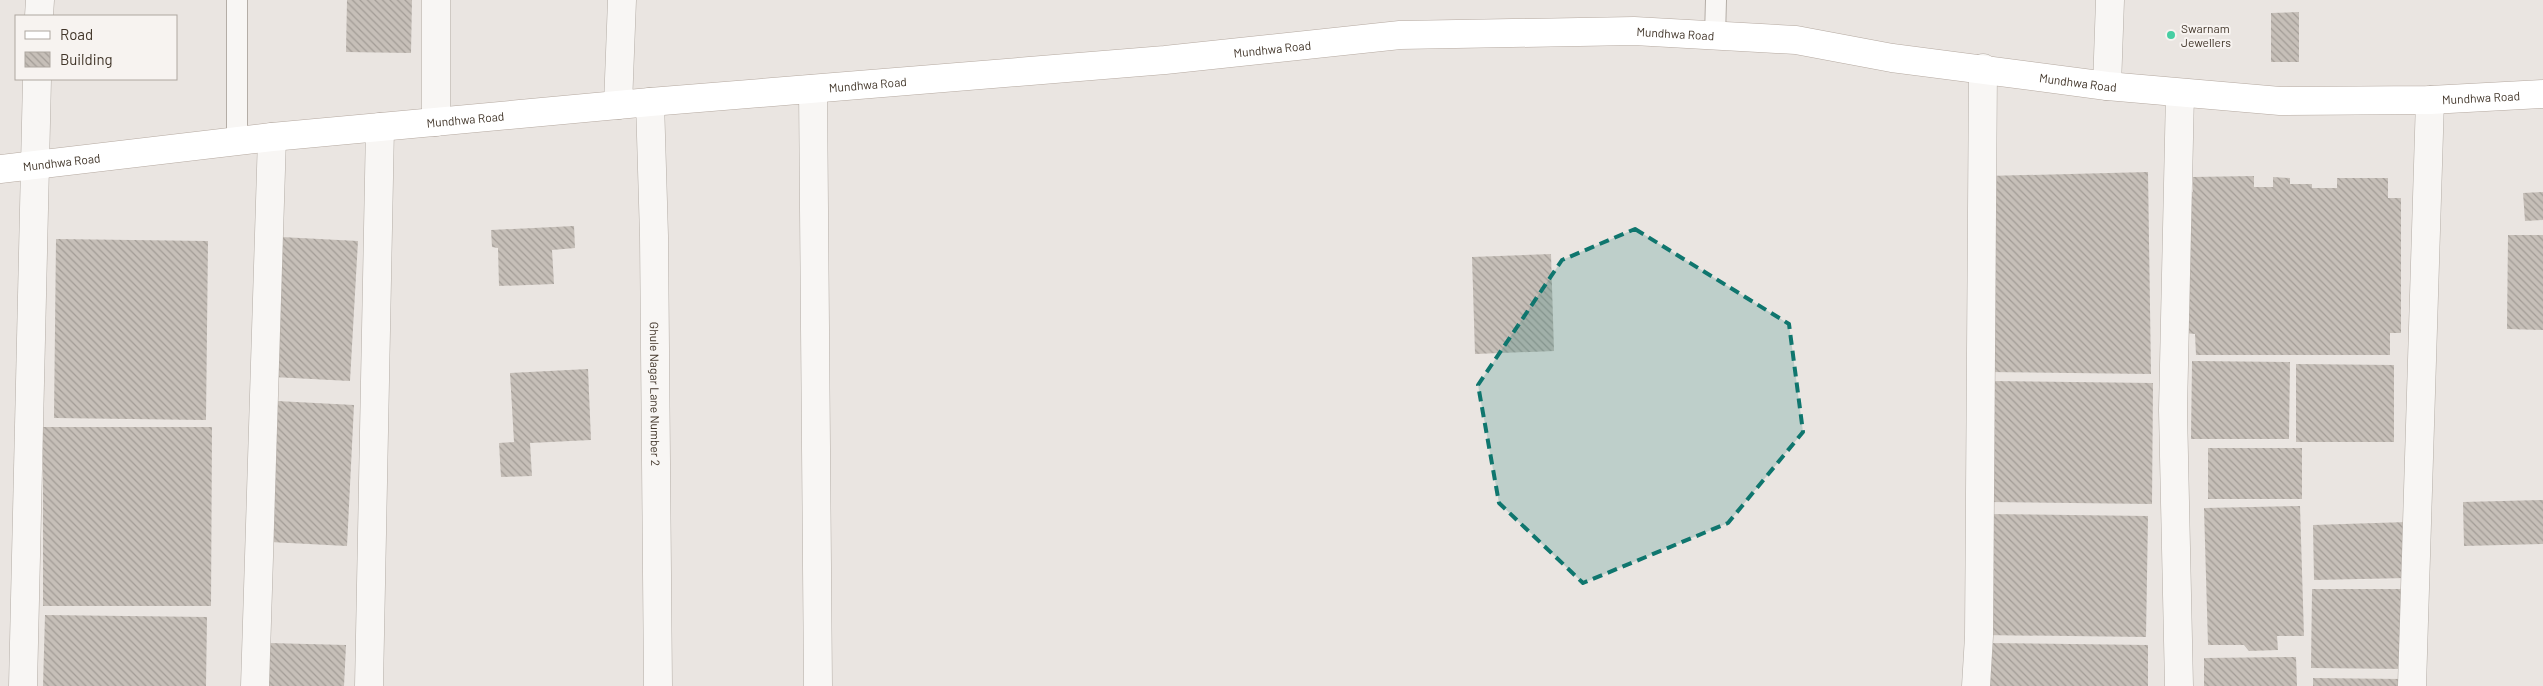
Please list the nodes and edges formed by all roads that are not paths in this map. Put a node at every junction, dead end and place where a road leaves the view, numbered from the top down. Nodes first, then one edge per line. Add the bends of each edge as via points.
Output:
1 (40, 0) edge
2 (237, 0) edge
3 (436, 0) edge
4 (622, 0) edge
5 (1716, 0) edge
6 (2110, 0) edge
7 (39, 15) edge
8 (1715, 36) junction
9 (1983, 68) junction
10 (37, 80) edge
11 (2107, 86) junction
12 (813, 89) junction
13 (2180, 93) junction
14 (2543, 94) edge
15 (2430, 100) junction
16 (650, 102) junction
17 (618, 105) junction
18 (436, 122) junction
19 (380, 127) junction
20 (272, 137) junction
21 (237, 141) junction
22 (34, 164) junction
23 (0, 168) edge
24 (23, 686) edge
25 (256, 686) edge
26 (369, 686) edge
27 (658, 686) edge
28 (818, 686) edge
29 (1976, 686) edge
30 (2179, 686) edge
31 (2412, 686) edge

1 - 7 street
2 - 21 lane
3 - 18 street
4 - 17 street
5 - 8 lane
6 - 11 street
8 - 9 main road, Mundhwa Road via 1796,40 1892,58
8 - 12 main road, Mundhwa Road via 1634,31 1400,35 1164,60
9 - 11 main road, Mundhwa Road
9 - 29 street
10 - 22 street
11 - 13 main road, Mundhwa Road
12 - 16 main road, Mundhwa Road
12 - 28 street
13 - 15 main road, Mundhwa Road via 2280,101
13 - 30 street via 2173,410
14 - 15 main road, Mundhwa Road
15 - 31 street
16 - 17 main road, Mundhwa Road
16 - 27 street, Ghule Nagar Lane Number 2
17 - 18 main road, Mundhwa Road
18 - 19 main road, Mundhwa Road
19 - 20 main road, Mundhwa Road
19 - 26 street
20 - 21 main road, Mundhwa Road
20 - 25 street
21 - 22 main road, Mundhwa Road
22 - 23 main road, Mundhwa Road
22 - 24 street

